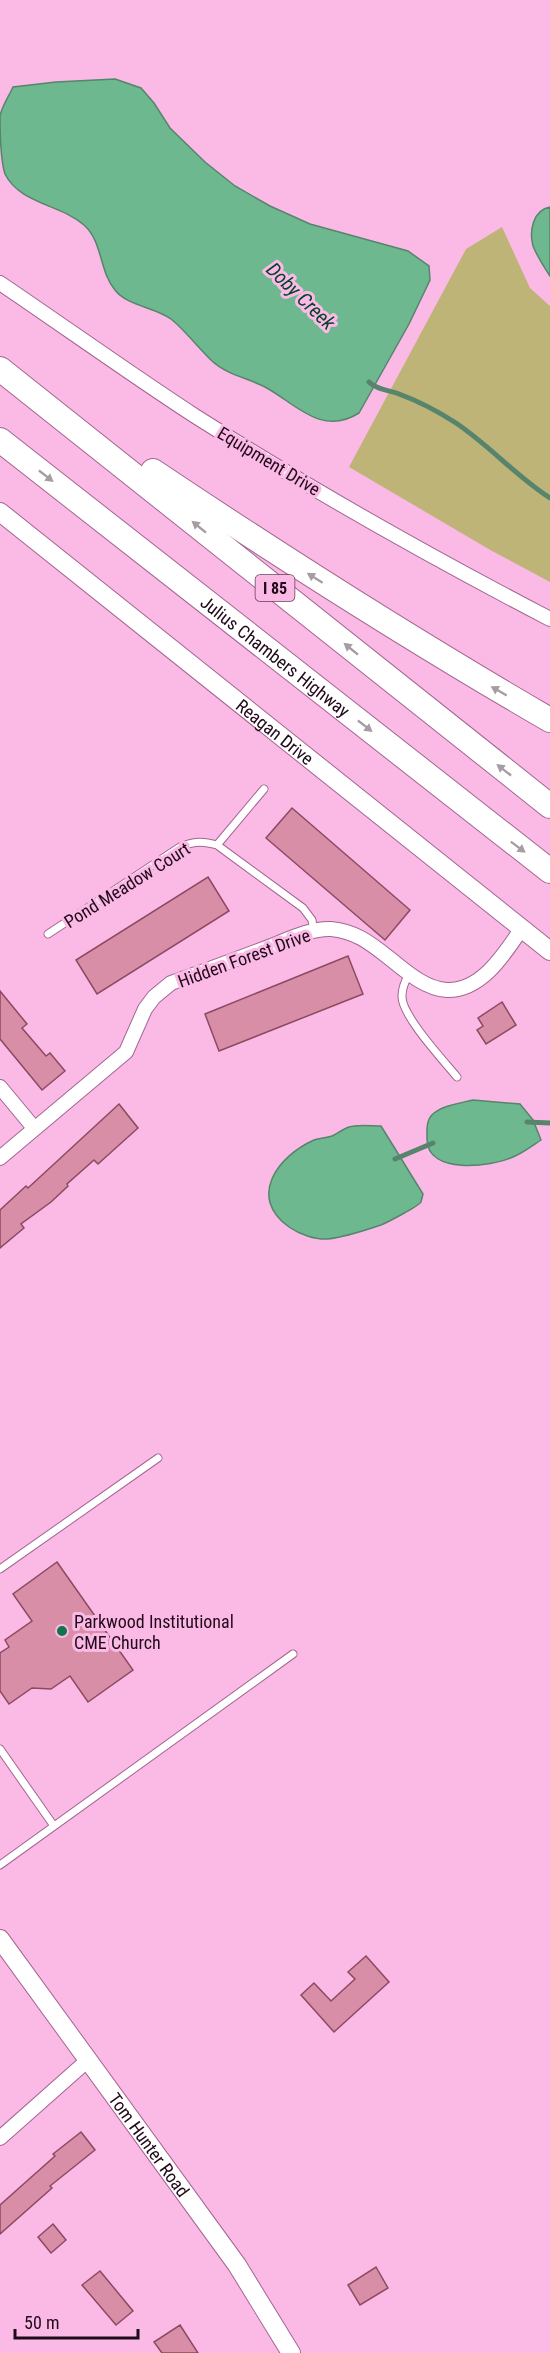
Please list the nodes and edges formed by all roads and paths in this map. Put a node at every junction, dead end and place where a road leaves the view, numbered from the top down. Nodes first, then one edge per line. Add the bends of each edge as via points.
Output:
1 (0, 283) edge
2 (0, 369) edge
3 (0, 440) edge
4 (0, 512) edge
5 (550, 619) edge
6 (550, 720) edge
7 (264, 789) dead end
8 (550, 806) edge
9 (217, 845) junction
10 (550, 871) edge
11 (522, 928) junction
12 (314, 932) junction
13 (48, 934) dead end
14 (550, 951) edge
15 (409, 974) junction
16 (457, 1077) dead end
17 (0, 1088) edge
18 (34, 1128) junction
19 (0, 1158) edge
20 (158, 1458) dead end
21 (0, 1569) edge
22 (293, 1654) dead end
23 (0, 1749) edge
24 (54, 1826) junction
25 (0, 1864) edge
26 (0, 1939) edge
27 (88, 2060) junction
28 (0, 2138) edge
29 (291, 2353) edge

1 - 5 street, Equipment Drive via 236,442 343,506
6 -> 2 highway via 275,553
8 -> 2 highway, I 85
3 -> 10 highway, Julius Chambers Highway
4 - 11 street, Reagan Drive
7 - 9 lane
9 - 12 lane, Pond Meadow Court via 303,908 312,920
9 - 13 lane, Pond Meadow Court via 205,841 180,847
11 - 14 street, Reagan Drive
11 - 15 street, Hidden Forest Drive via 501,959 468,985 448,990
12 - 15 street, Hidden Forest Drive via 351,932
12 - 18 street, Hidden Forest Drive via 171,983 146,1009 126,1052
15 - 16 lane via 401,998 406,1013
17 - 18 street
18 - 19 street, Hidden Forest Drive
20 - 21 lane
22 - 24 lane
23 - 24 lane
24 - 25 lane
26 - 27 street, Tom Hunter Road
27 - 28 street
27 - 29 street, Tom Hunter Road via 237,2265

